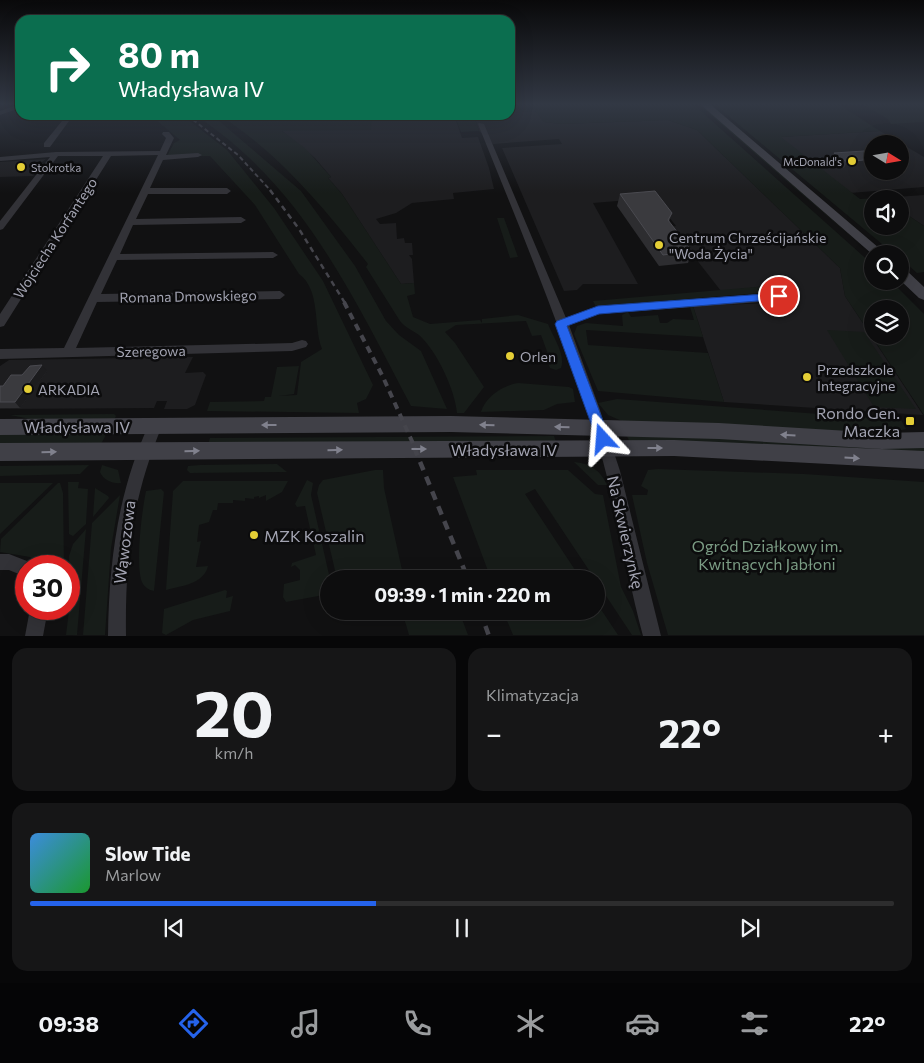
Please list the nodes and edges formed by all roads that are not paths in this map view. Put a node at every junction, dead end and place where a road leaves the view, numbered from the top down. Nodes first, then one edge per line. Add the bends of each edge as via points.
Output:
1 (56, 134) edge
2 (166, 134) dead end
3 (485, 134) edge
4 (739, 134) edge
5 (47, 145) dead end
6 (109, 153) junction
7 (56, 154) junction
8 (198, 155) dead end
9 (162, 156) junction
10 (0, 159) edge
11 (227, 191) dead end
12 (145, 192) junction
13 (241, 220) dead end
14 (131, 222) junction
15 (0, 227) edge
16 (869, 245) edge
17 (274, 255) dead end
18 (115, 257) junction
19 (909, 276) edge
20 (909, 279) edge
21 (924, 287) edge
22 (924, 294) edge
23 (280, 295) dead end
24 (788, 296) dead end
25 (96, 298) junction
26 (0, 323) edge
27 (561, 324) junction
28 (302, 344) dead end
29 (68, 352) junction
30 (0, 354) edge
31 (155, 426) junction
32 (0, 427) edge
33 (599, 429) junction
34 (924, 440) edge
35 (606, 449) junction
36 (143, 451) junction
37 (0, 452) edge
38 (924, 460) edge
39 (0, 562) edge
40 (15, 564) edge
41 (37, 620) edge
42 (34, 636) edge
43 (117, 636) edge
44 (652, 636) edge

1 - 5 street
2 - 9 street, Romana Dmowskiego via 170,138
3 - 27 street
4 - 16 main road
6 - 7 street
6 - 9 street
6 - 26 street, Wojciecha Korfantego
7 - 10 street
7 - 15 street
8 - 9 street
9 - 12 street, Romana Dmowskiego
11 - 12 street
12 - 14 street, Romana Dmowskiego
13 - 14 street
14 - 18 street, Romana Dmowskiego
17 - 18 street
18 - 25 street, Romana Dmowskiego
19 - 21 main road
20 - 22 main road
23 - 25 street, Romana Dmowskiego
24 - 27 street via 598,310
25 - 29 street, Romana Dmowskiego
27 - 33 street
28 - 29 street, Szeregowa via 292,347
29 - 30 street, Szeregowa
31 - 32 main road, Władysława IV
33 -> 31 main road, Władysława IV via 451,424
31 - 36 street, Władysława IV
34 -> 33 main road, Władysława IV via 888,442 720,431
33 - 35 street, Na Skwierzynkę
36 -> 35 main road, Władysława IV
35 -> 38 main road, Władysława IV via 721,449
35 - 44 street, Na Skwierzynkę
37 -> 36 main road, Władysława IV
36 - 43 street, Wąwozowa via 125,513
39 - 40 street
41 - 42 street

